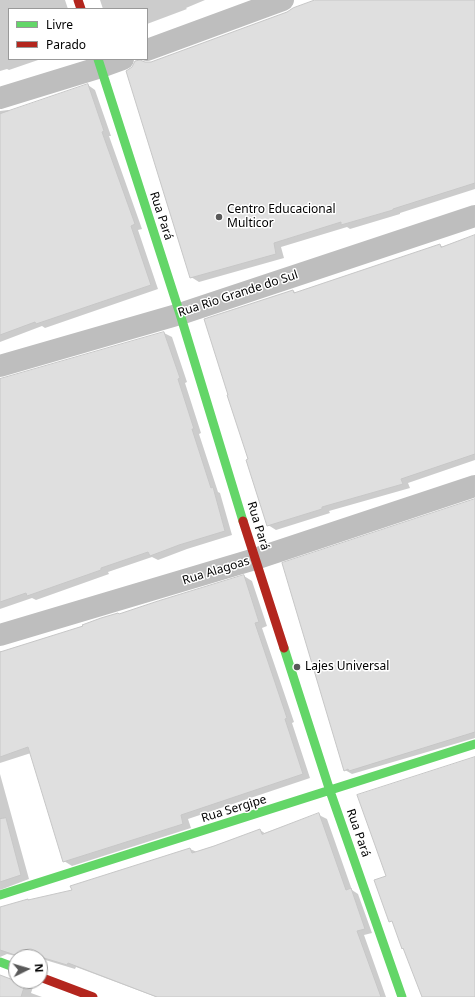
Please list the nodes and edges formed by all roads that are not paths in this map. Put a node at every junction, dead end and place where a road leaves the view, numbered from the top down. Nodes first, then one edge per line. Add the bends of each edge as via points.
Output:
1 (283, 0) edge
2 (148, 50) edge
3 (117, 60) edge
4 (100, 63) edge
5 (0, 98) edge
6 (475, 216) edge
7 (180, 314) junction
8 (0, 366) edge
9 (475, 486) edge
10 (256, 559) junction
11 (0, 635) edge
12 (475, 744) edge
13 (330, 791) junction
14 (0, 895) edge
15 (48, 980) edge
16 (93, 997) edge
17 (402, 997) edge

1 - 2 street
3 - 4 street
4 - 5 street
4 - 7 street, Rua Pará
6 - 7 street, Rua Rio Grande do Sul
7 - 8 street, Rua Rio Grande do Sul
7 - 10 street, Rua Pará
9 - 10 street, Rua Alagoas
10 - 11 street, Rua Alagoas
10 - 13 street, Rua Pará
12 - 13 street, Rua Sergipe
13 - 14 street, Rua Sergipe
13 - 17 street, Rua Pará
15 - 16 street

